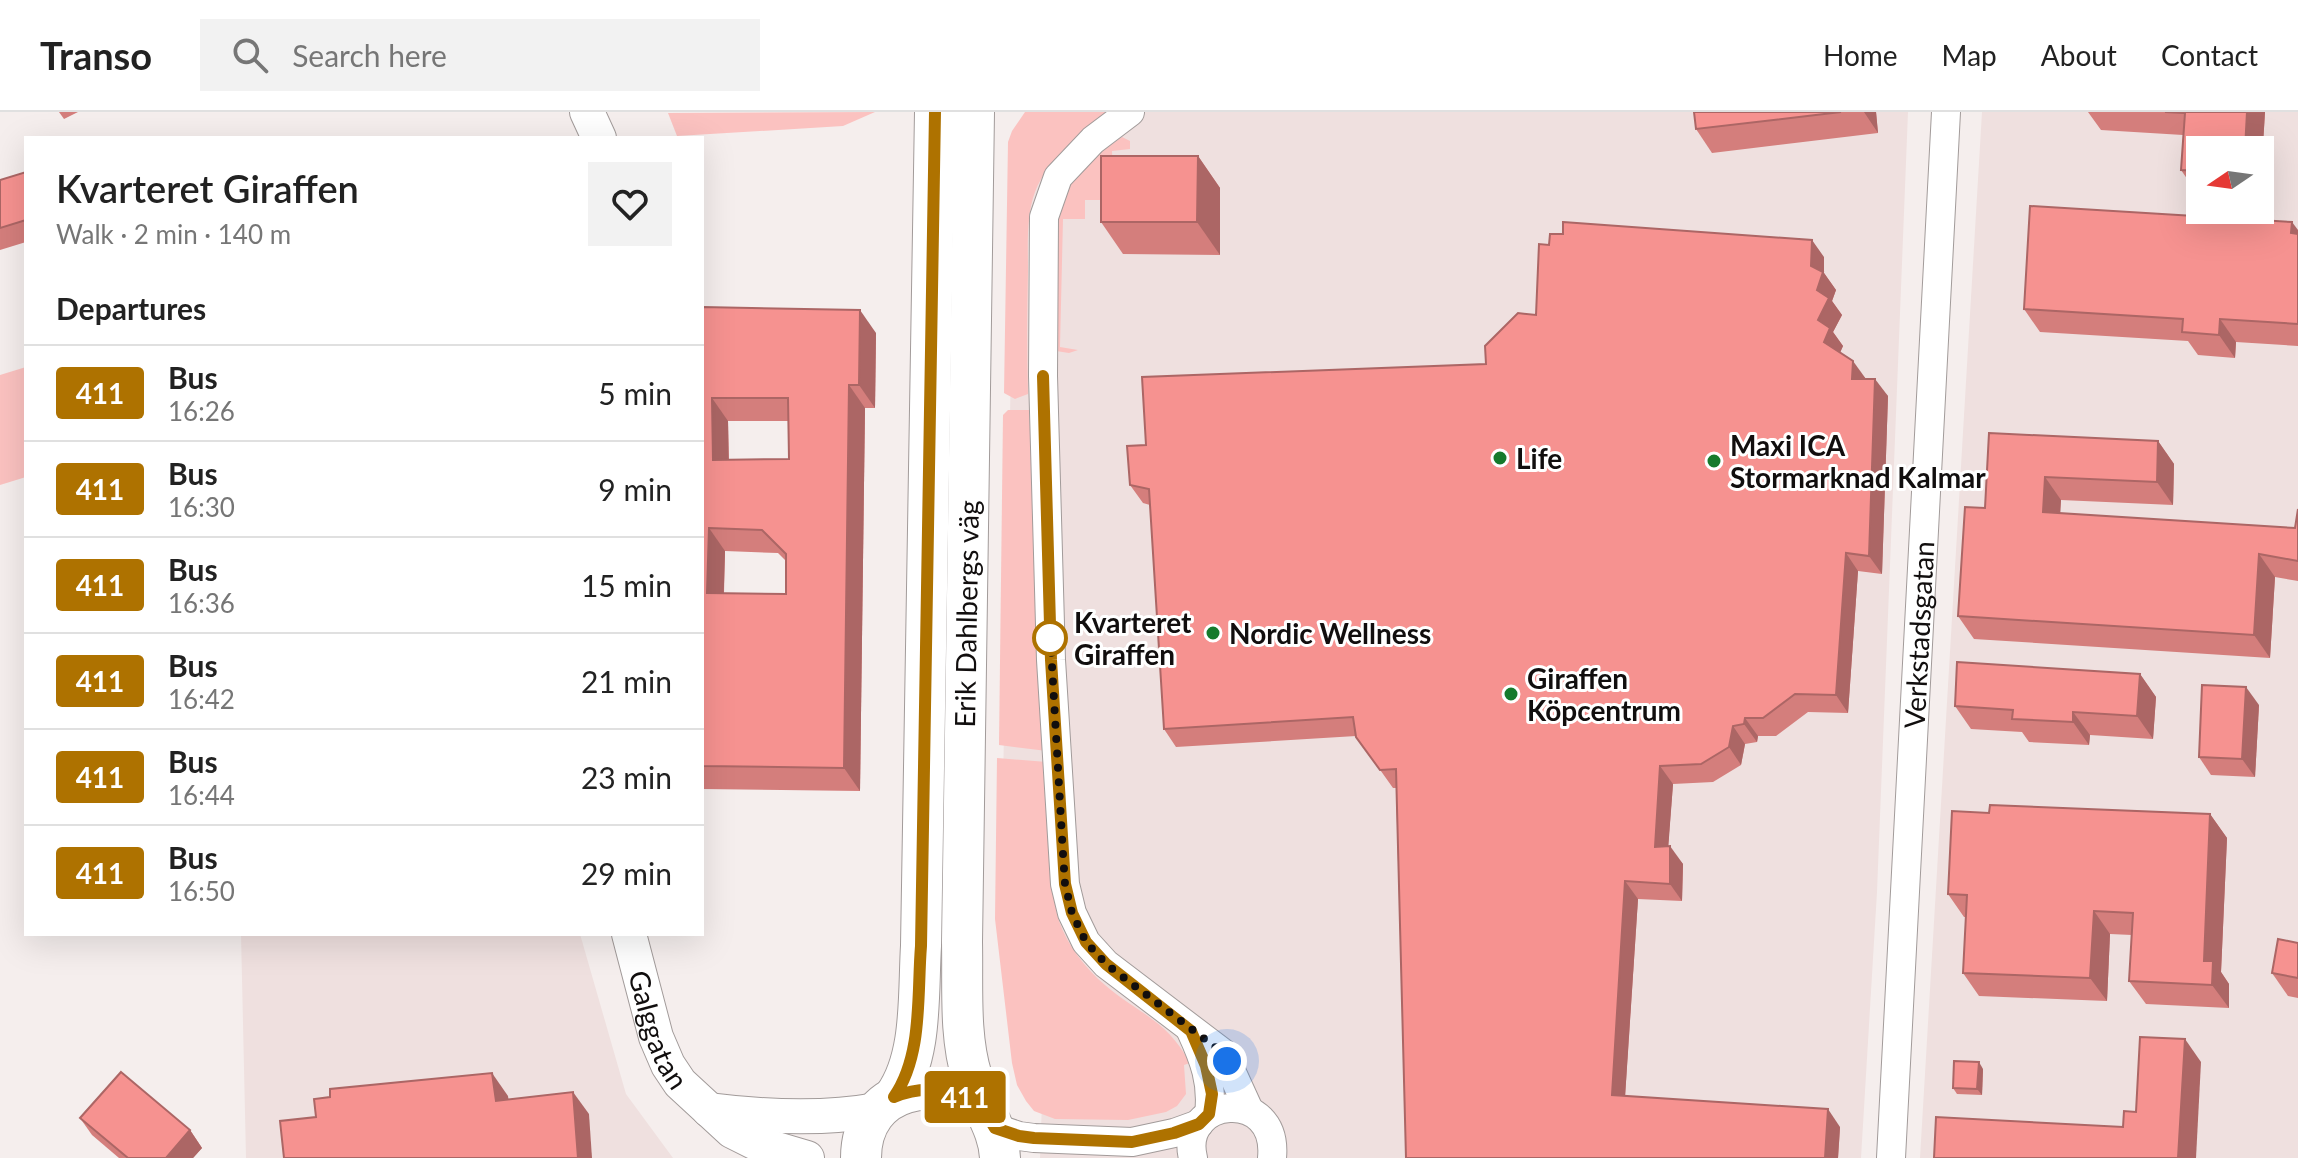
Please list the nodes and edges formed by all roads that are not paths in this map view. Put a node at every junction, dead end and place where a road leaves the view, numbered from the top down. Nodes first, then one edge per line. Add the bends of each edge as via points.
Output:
1 (587, 112) edge
2 (935, 112) edge
3 (974, 112) edge
4 (1130, 112) edge
5 (1946, 112) edge
6 (598, 136) edge
7 (629, 936) edge
8 (1191, 1031) junction
9 (885, 1104) junction
10 (709, 1110) junction
11 (1249, 1110) junction
12 (1204, 1119) junction
13 (994, 1133) edge
14 (807, 1158) edge
15 (861, 1158) edge
16 (1193, 1158) edge
17 (1272, 1158) edge
18 (1891, 1158) edge

1 - 6 street
2 - 9 main road, Erik Dahlbergs väg via 921,946 913,1053 907,1075
3 - 13 main road, Erik Dahlbergs väg via 962,942 971,1077
4 - 8 street via 1093,140 1058,177 1044,217 1050,645 1063,854 1072,913 1086,942
5 - 18 street, Verkstadsgatan
7 - 10 street, Galggatan via 668,1065
8 - 11 street via 1223,1053
8 - 12 street via 1212,1094
9 - 10 street, Galggatan via 839,1117
9 - 13 main road via 913,1091 968,1098
9 - 15 main road, Erik Dahlbergs väg via 864,1134
10 - 14 street, Galggatan via 740,1136
11 - 12 street via 1232,1107
11 - 17 street via 1272,1138
12 - 13 street via 1174,1133 1132,1142
12 - 16 street via 1193,1136

